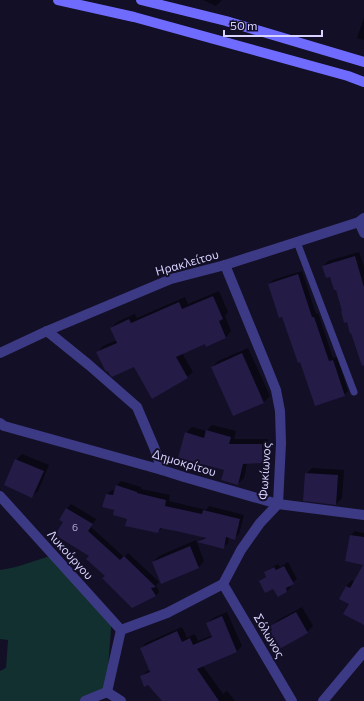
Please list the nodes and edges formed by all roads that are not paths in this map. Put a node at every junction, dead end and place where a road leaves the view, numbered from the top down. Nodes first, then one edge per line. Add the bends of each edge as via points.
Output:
1 (58, 0) edge
2 (141, 0) edge
3 (364, 62) edge
4 (364, 82) edge
5 (362, 220) edge
6 (364, 233) edge
7 (297, 242) junction
8 (225, 265) junction
9 (47, 331) junction
10 (0, 353) edge
11 (354, 392) dead end
12 (1, 427) edge
13 (162, 470) junction
14 (0, 496) edge
15 (278, 504) junction
16 (364, 515) edge
17 (224, 584) junction
18 (121, 630) junction
19 (364, 652) edge
20 (107, 692) junction
21 (85, 701) edge
22 (121, 701) edge
23 (292, 701) edge
24 (323, 701) edge

1 - 4 main road via 134,17
2 - 3 main road via 226,21
5 - 6 street
5 - 7 street, Ηρακλείτου
7 - 8 street, Ηρακλείτου
7 - 11 lane
8 - 9 street, Ηρακλείτου via 171,279
8 - 15 street, Φωκίωνος via 276,390 280,411 281,443
9 - 10 street, Ηρακλείτου
9 - 13 street via 137,407
12 - 13 street, Δημοκρίτου
13 - 15 street, Δημοκρίτου
14 - 18 street, Λυκούργου
15 - 16 street, Δημοκρίτου
15 - 17 street, Φωκίωνος via 260,523 241,550
17 - 18 street via 167,613
17 - 23 street, Σόλωνος
18 - 20 street
19 - 24 street
20 - 21 street
20 - 22 street

